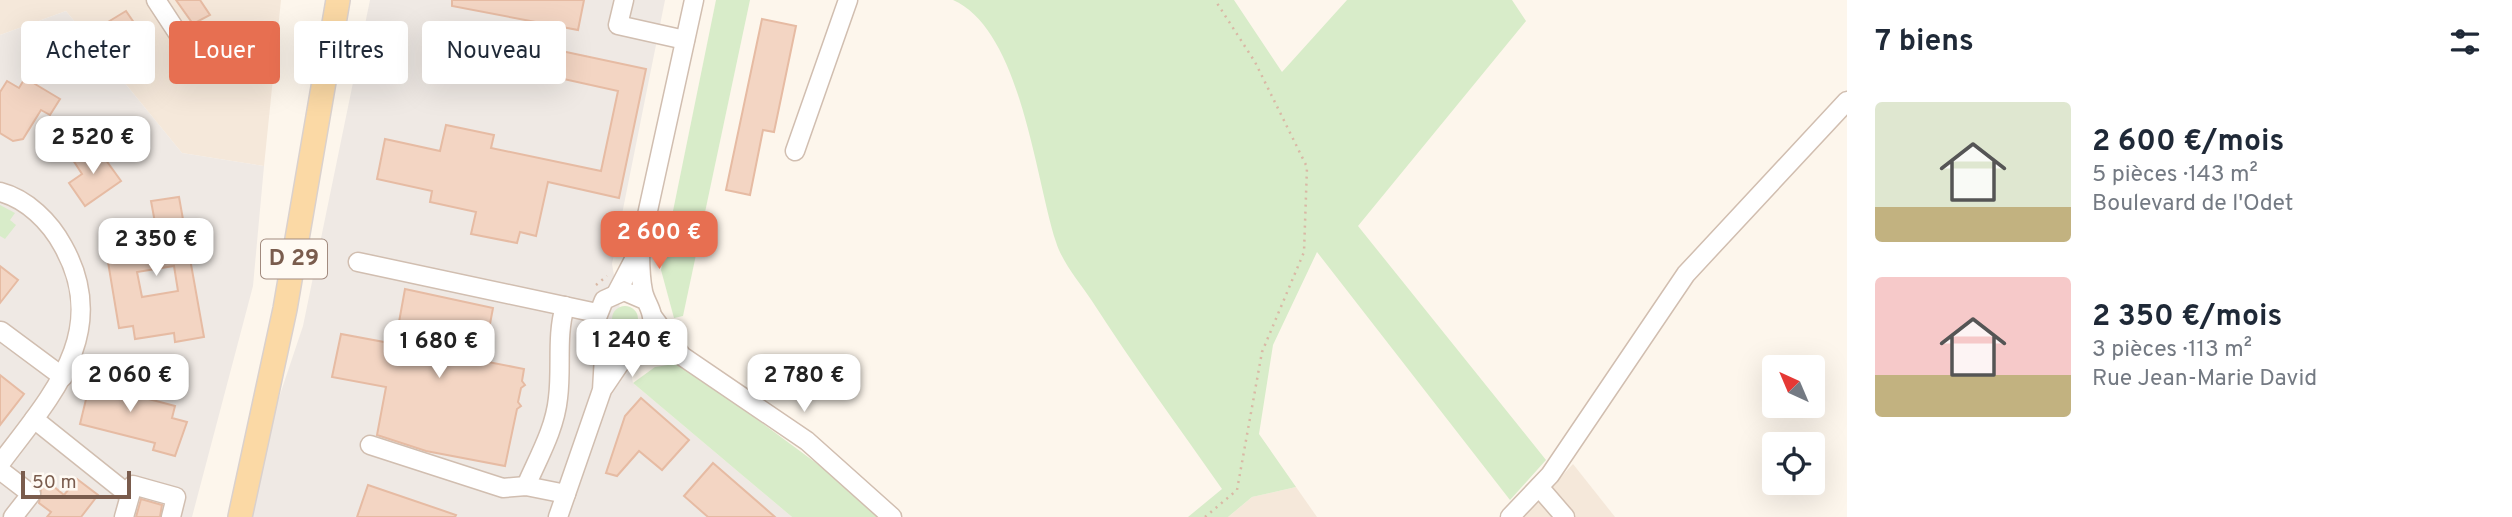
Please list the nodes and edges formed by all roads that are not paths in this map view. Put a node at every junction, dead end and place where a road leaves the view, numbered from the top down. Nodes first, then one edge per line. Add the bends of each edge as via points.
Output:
1 (156, 0) edge
2 (338, 0) edge
3 (624, 0) edge
4 (694, 0) edge
5 (848, 0) edge
6 (170, 21) edge
7 (685, 40) junction
8 (1847, 101) edge
9 (795, 151) dead end
10 (0, 191) edge
11 (640, 247) junction
12 (358, 262) dead end
13 (617, 292) junction
14 (645, 300) junction
15 (565, 306) junction
16 (590, 311) junction
17 (653, 317) junction
18 (1, 331) edge
19 (606, 340) junction
20 (636, 344) junction
21 (682, 356) junction
22 (63, 377) junction
23 (602, 390) junction
24 (34, 419) junction
25 (370, 445) dead end
26 (0, 464) edge
27 (0, 470) edge
28 (526, 486) junction
29 (1539, 487) junction
30 (566, 494) junction
31 (129, 495) junction
32 (13, 517) edge
33 (124, 517) edge
34 (171, 517) edge
35 (240, 517) edge
36 (558, 517) edge
37 (892, 517) edge
38 (1510, 517) edge
39 (1565, 517) edge

1 - 6 street
2 - 35 main road, D 29 via 285,309
3 - 7 street via 618,25
4 - 7 street
5 - 9 street
7 - 11 street
8 - 29 street via 1686,274
10 - 22 street via 35,211 55,231 79,278 80,329
11 - 13 street
11 - 14 street
12 - 15 street
13 - 14 street via 632,292
13 - 16 street
14 - 17 street
15 - 16 street
15 - 28 street via 559,327 558,399 550,432
16 - 19 street
17 - 20 street via 648,335
17 - 21 street
18 - 22 street
19 - 20 street via 617,346
19 - 23 street
20 - 21 street
20 - 23 street
21 - 37 street via 785,424
22 - 24 street
23 - 30 street
24 - 26 street
24 - 31 street
25 - 28 street via 503,488
27 - 32 street via 31,494
28 - 30 street
29 - 38 street
29 - 39 street
30 - 36 street
31 - 33 street
31 - 34 street via 133,485 176,497

